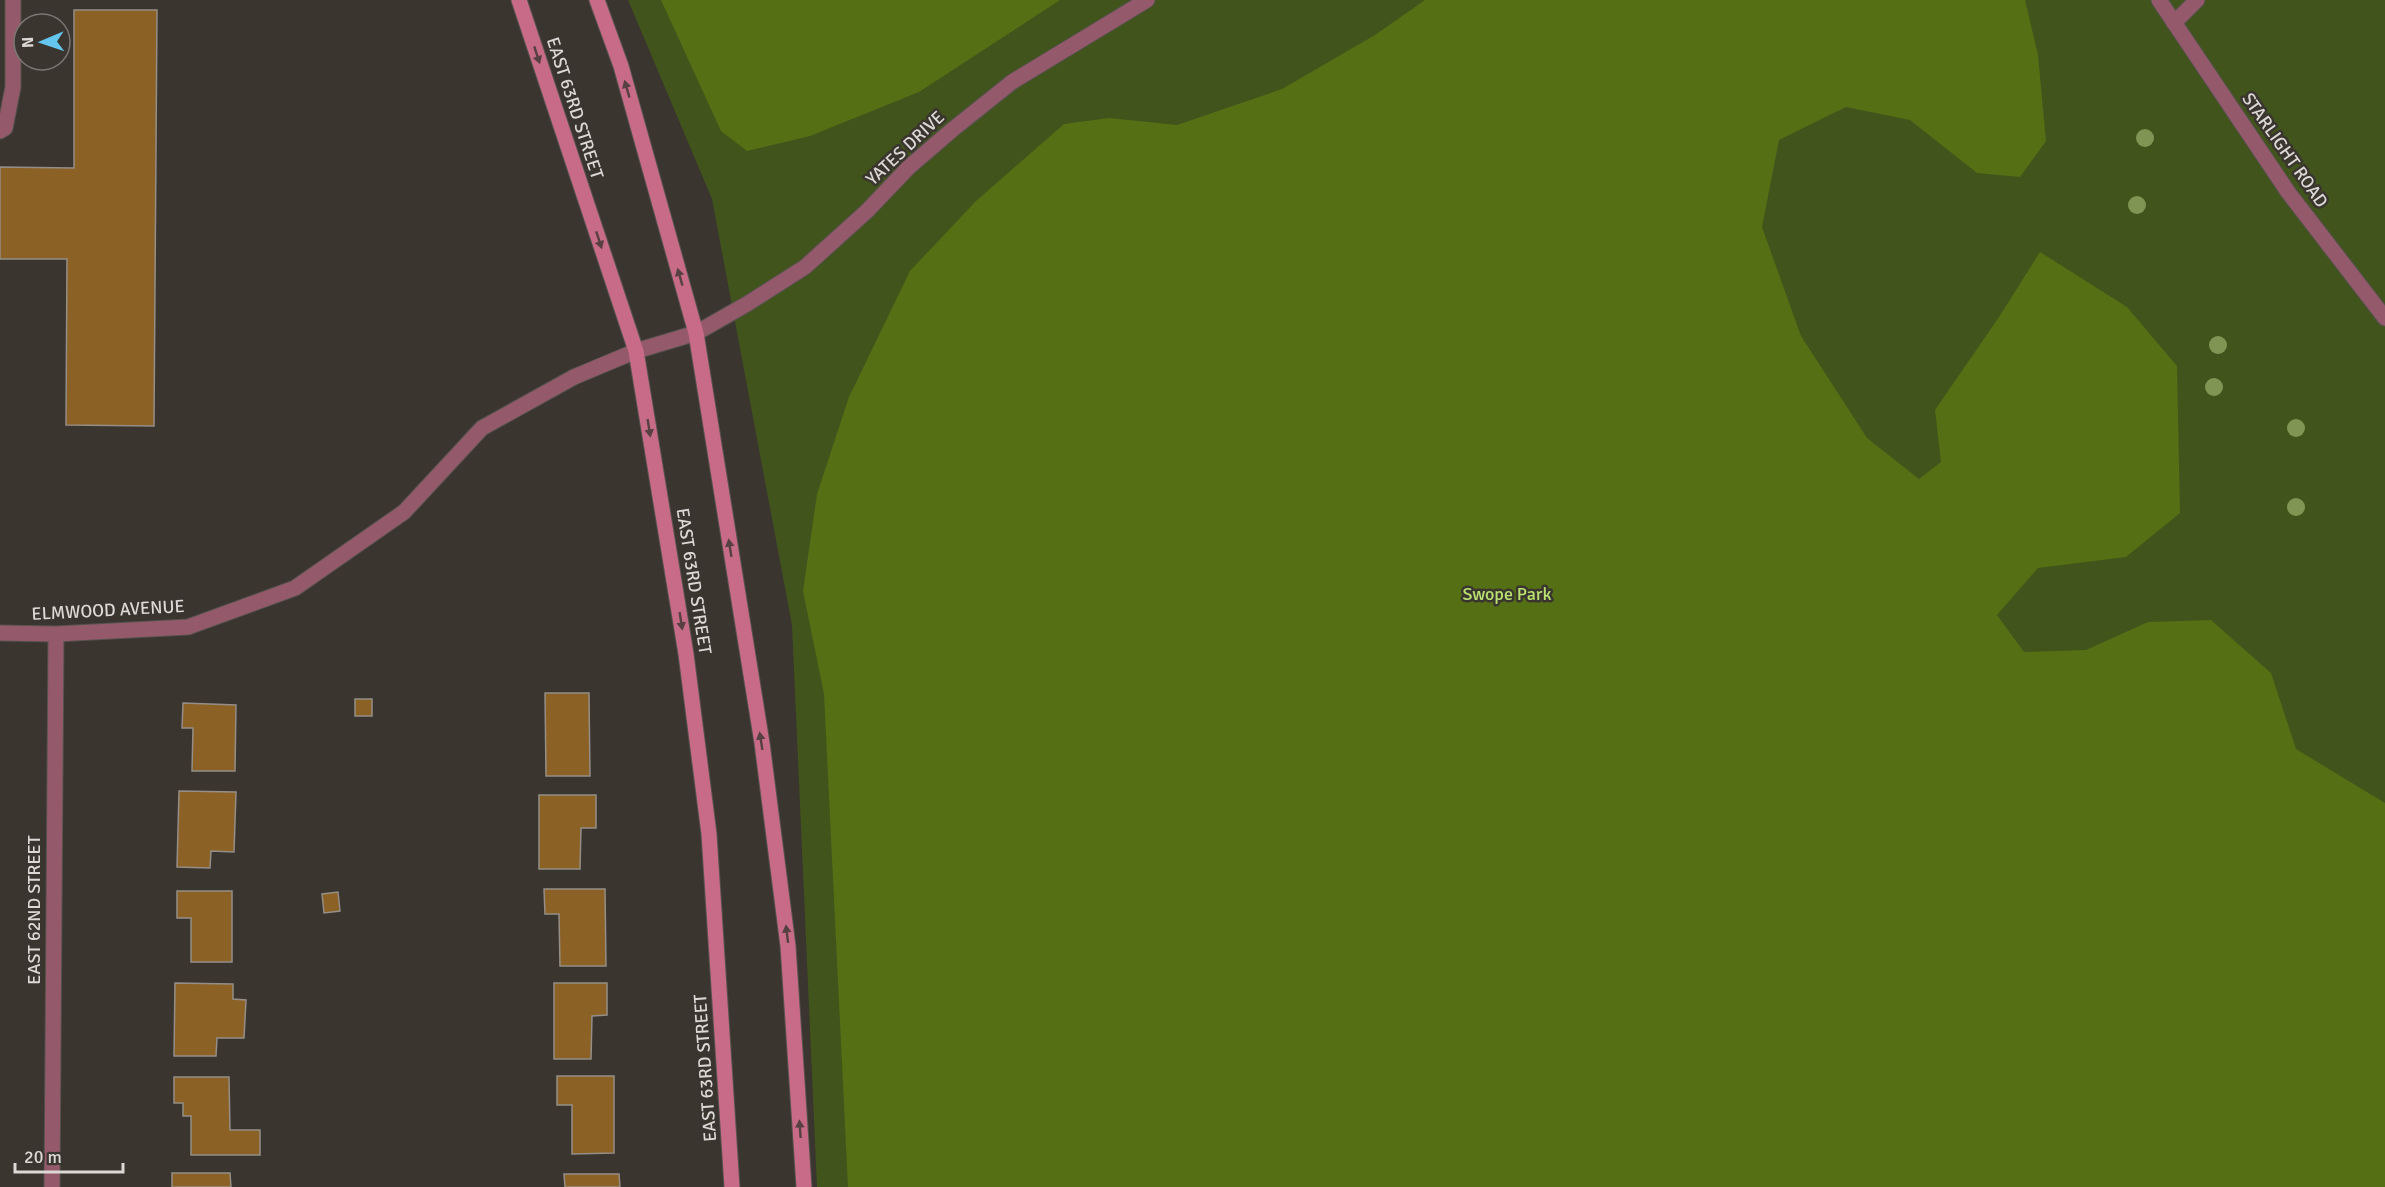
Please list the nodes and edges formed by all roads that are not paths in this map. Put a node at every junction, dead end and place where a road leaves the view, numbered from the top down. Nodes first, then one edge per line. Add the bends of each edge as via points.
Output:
1 (13, 0) edge
2 (519, 0) edge
3 (597, 0) edge
4 (1147, 0) edge
5 (2159, 0) edge
6 (2197, 0) edge
7 (2174, 23) junction
8 (0, 130) edge
9 (2385, 318) edge
10 (696, 333) junction
11 (636, 351) junction
12 (0, 633) edge
13 (56, 634) junction
14 (52, 1187) edge
15 (732, 1187) edge
16 (804, 1187) edge

1 - 8 street via 13,87 5,128
2 -> 11 main road, EAST 63RD STREET
10 -> 3 main road via 621,66
4 - 10 street, YATES DRIVE via 1012,82 918,160 805,267
5 - 7 street, STARLIGHT ROAD
6 - 7 street
7 - 9 street, STARLIGHT ROAD via 2288,192
10 - 11 street, YATES DRIVE
16 -> 10 main road via 788,946 762,743
11 - 13 street, ELMWOOD AVENUE via 574,377 482,428 404,512 295,588 188,627
11 -> 15 main road, EAST 63RD STREET via 686,654 709,834
12 - 13 street, ELMWOOD AVENUE
13 - 14 street, EAST 62ND STREET

